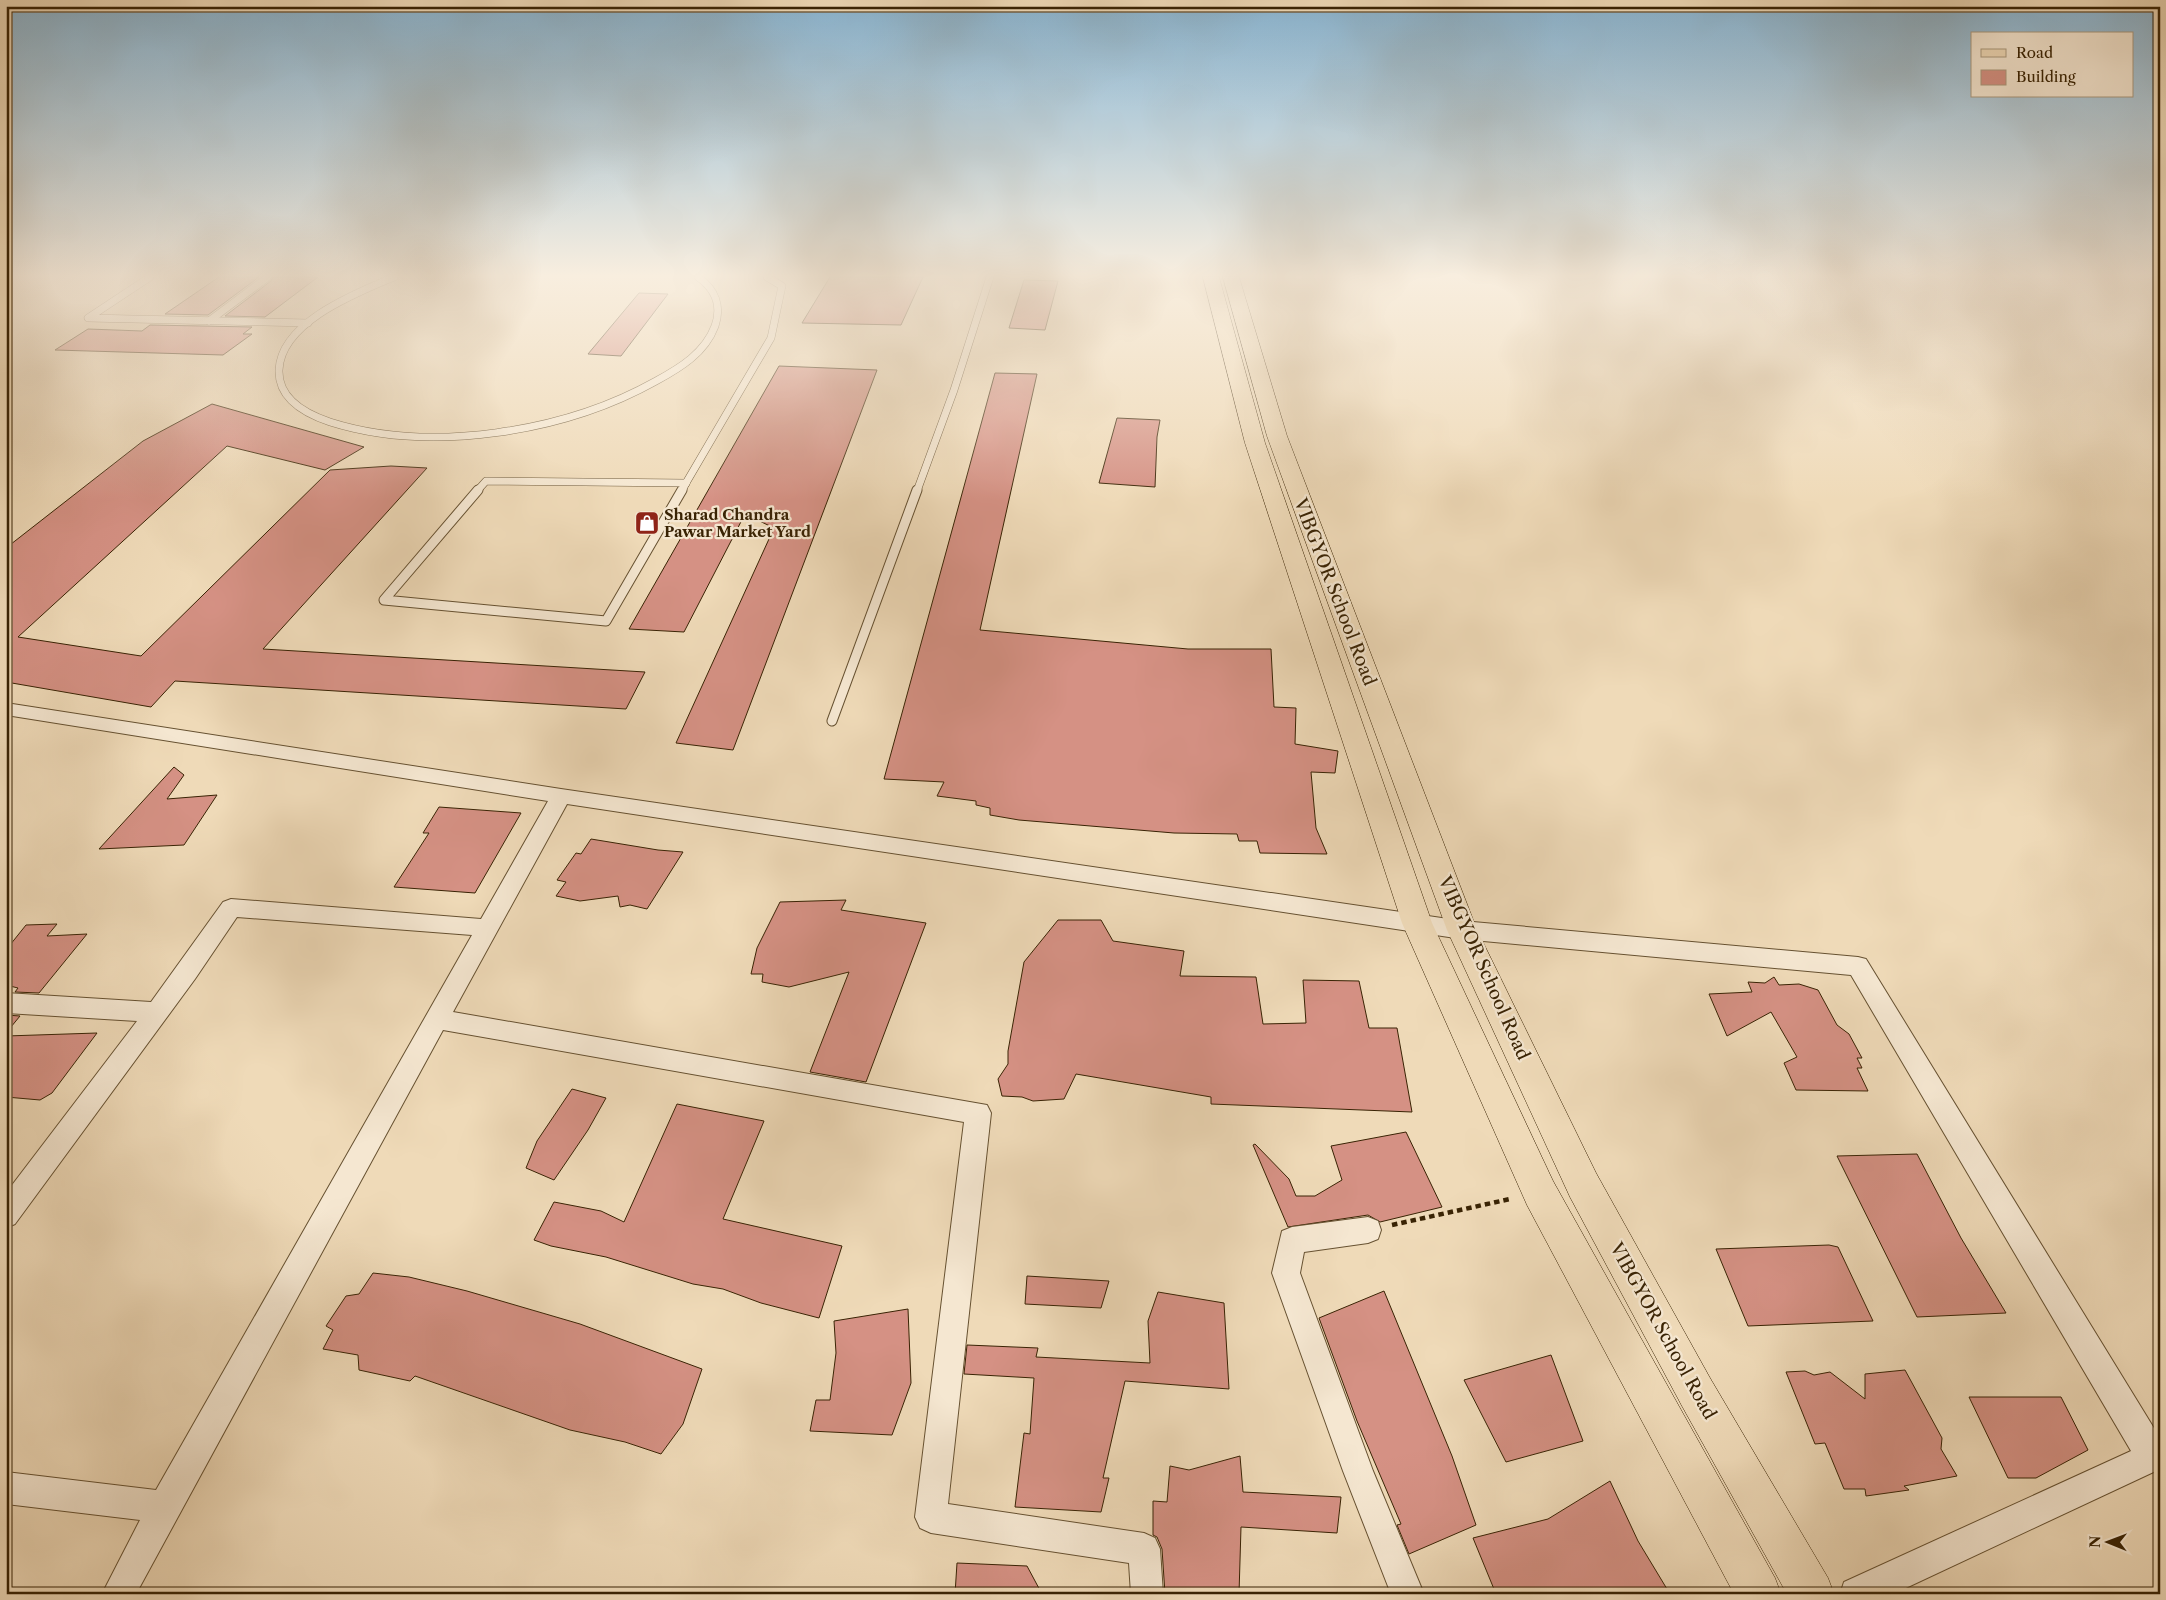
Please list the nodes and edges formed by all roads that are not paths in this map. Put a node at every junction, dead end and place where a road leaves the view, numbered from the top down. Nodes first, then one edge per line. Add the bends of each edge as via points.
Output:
1 (284, 352) edge
2 (697, 352) edge
3 (763, 352) edge
4 (966, 352) edge
5 (1231, 352) edge
6 (1253, 352) edge
7 (687, 482) junction
8 (6, 709) edge
9 (832, 721) dead end
10 (561, 796) junction
11 (1417, 923) junction
12 (488, 928) junction
13 (1462, 930) junction
14 (6, 1003) edge
15 (155, 1012) junction
16 (436, 1019) junction
17 (11, 1202) edge
18 (1368, 1230) road end
19 (2156, 1455) edge
20 (6, 1488) edge
21 (164, 1507) junction
22 (118, 1594) edge
23 (1147, 1594) edge
24 (1408, 1594) edge
25 (1760, 1594) edge
26 (1812, 1594) edge
27 (1856, 1594) edge

1 - 2 lane via 279,361 280,384 295,404 326,421 369,432 423,436 483,433 544,423 600,407 648,387
3 - 7 lane
4 - 9 lane
5 - 11 main road, VIBGYOR School Road via 1256,443
6 - 13 main road, VIBGYOR School Road via 1277,436
7 - 7 lane via 606,621 384,600 486,481
8 - 10 street
10 - 11 street
10 - 12 street
11 - 13 street
11 - 25 main road, VIBGYOR School Road via 1540,1192
12 - 15 street via 231,908
12 - 16 street
13 - 19 street via 1858,966
13 - 26 main road, VIBGYOR School Road via 1583,1185 1696,1392
14 - 15 street
15 - 17 street
16 - 21 street
16 - 23 street via 978,1113 931,1516 1144,1549
18 - 24 street via 1292,1240 1286,1273 1358,1471
19 - 27 street
20 - 21 street
21 - 22 street

